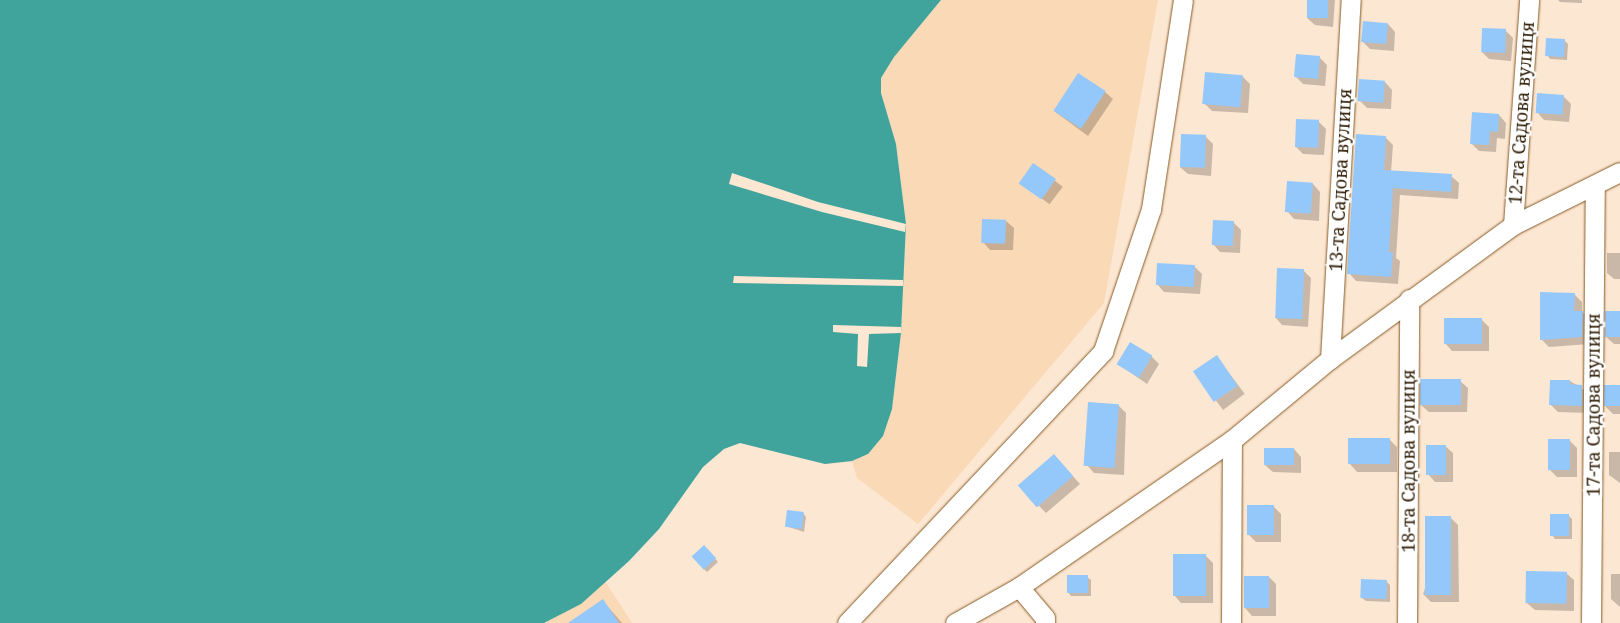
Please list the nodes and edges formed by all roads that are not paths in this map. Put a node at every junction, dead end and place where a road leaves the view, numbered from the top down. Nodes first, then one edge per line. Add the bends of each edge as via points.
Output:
1 (1183, 0) edge
2 (1351, 0) edge
3 (1529, 0) edge
4 (1620, 172) edge
5 (1595, 187) junction
6 (1513, 225) junction
7 (1409, 299) junction
8 (1330, 360) junction
9 (1232, 440) junction
10 (1019, 587) junction
11 (847, 623) edge
12 (955, 623) edge
13 (1045, 623) edge
14 (1231, 623) edge
15 (1407, 623) edge
16 (1591, 623) edge

1 - 11 street via 1151,209 1103,350
2 - 8 street, 13-та Садова вулиця
3 - 6 street, 12-та Садова вулиця
4 - 5 street
5 - 6 street
5 - 16 street, 17-та Садова вулиця
6 - 7 street
7 - 8 street
7 - 15 street, 18-та Садова вулиця
8 - 9 street
9 - 10 street
9 - 14 street
10 - 12 street
10 - 13 street via 1045,618

